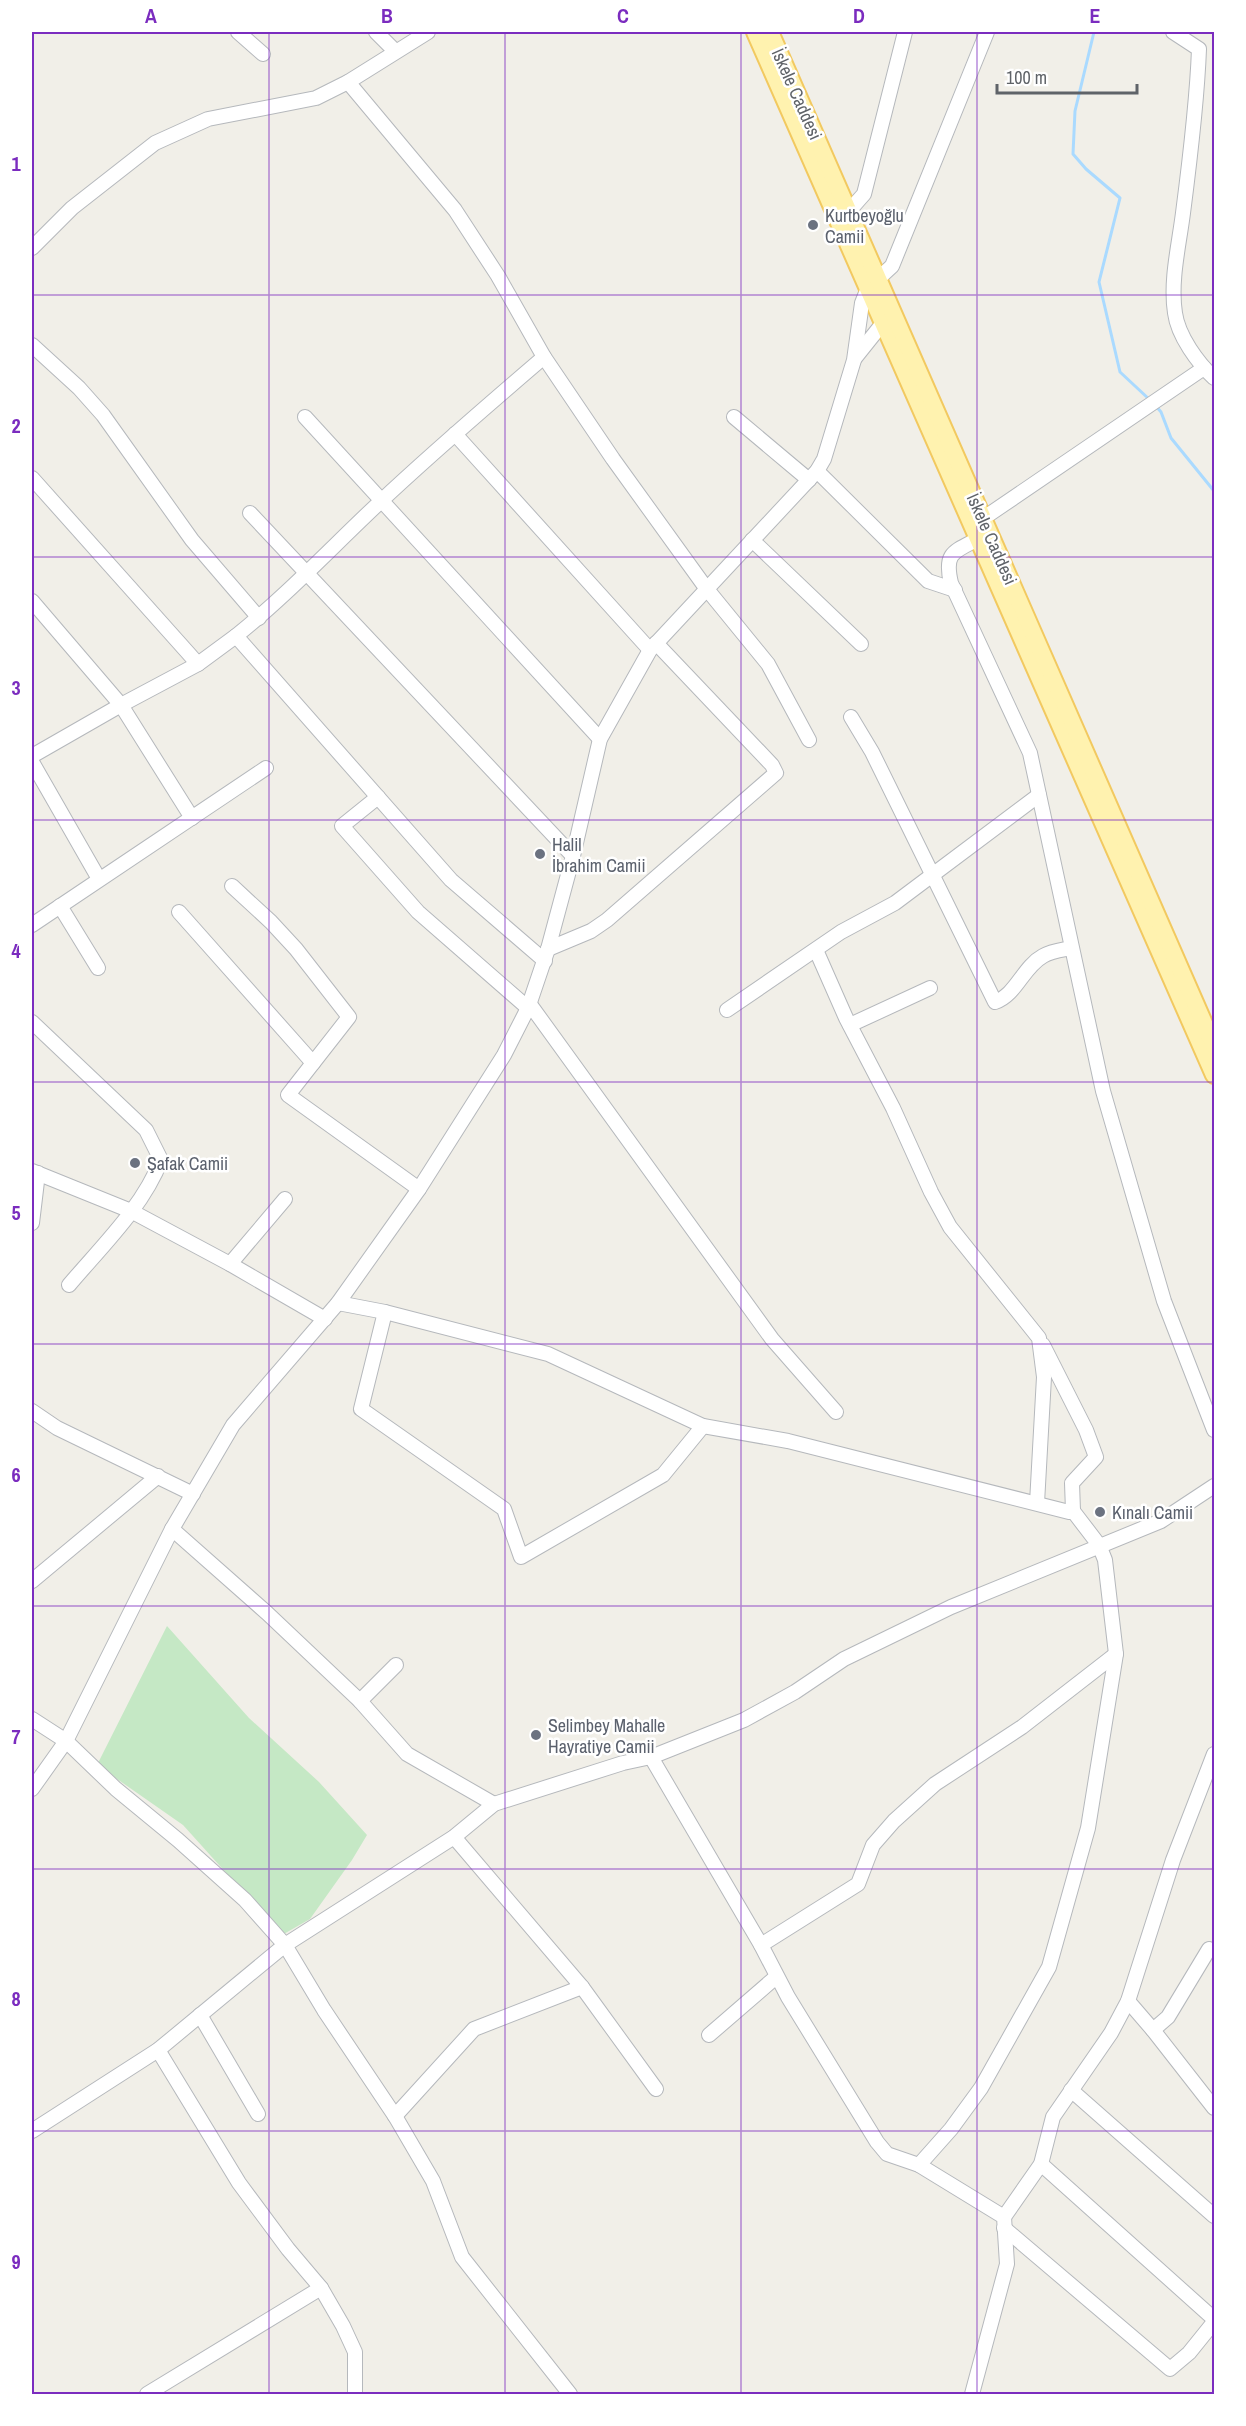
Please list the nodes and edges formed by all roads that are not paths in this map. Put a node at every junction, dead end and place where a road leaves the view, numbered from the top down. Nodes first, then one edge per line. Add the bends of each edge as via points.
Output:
1 (238, 32) edge
2 (376, 32) edge
3 (428, 32) edge
4 (756, 32) edge
5 (770, 32) edge
6 (905, 32) edge
7 (987, 32) edge
8 (1173, 32) edge
9 (395, 51) junction
10 (263, 54) dead end
11 (348, 82) junction
12 (849, 211) junction
13 (32, 248) edge
14 (873, 283) junction
15 (883, 323) junction
16 (32, 345) edge
17 (544, 357) junction
18 (854, 360) junction
19 (1204, 368) junction
20 (1215, 378) edge
21 (304, 417) dead end
22 (734, 417) dead end
23 (455, 434) junction
24 (813, 475) junction
25 (32, 478) edge
26 (381, 501) junction
27 (250, 513) dead end
28 (978, 528) junction
29 (752, 540) junction
30 (307, 572) junction
31 (706, 588) junction
32 (955, 590) junction
33 (32, 601) edge
34 (259, 618) junction
35 (236, 636) junction
36 (861, 644) dead end
37 (653, 646) junction
38 (198, 664) junction
39 (121, 705) junction
40 (851, 717) dead end
41 (64, 728) dead end
42 (600, 739) junction
43 (809, 740) dead end
44 (32, 750) edge
45 (32, 756) edge
46 (32, 762) edge
47 (266, 768) dead end
48 (1039, 795) junction
49 (378, 797) junction
50 (192, 818) junction
51 (573, 856) junction
52 (932, 877) junction
53 (99, 879) junction
54 (232, 886) dead end
55 (60, 906) junction
56 (179, 912) dead end
57 (32, 925) edge
58 (1071, 948) junction
59 (816, 951) junction
60 (547, 955) junction
61 (99, 968) dead end
62 (930, 988) dead end
63 (528, 1005) junction
64 (727, 1010) dead end
65 (32, 1022) edge
66 (850, 1025) junction
67 (1215, 1046) edge
68 (313, 1063) junction
69 (1215, 1074) edge
70 (35, 1172) edge
71 (420, 1189) junction
72 (285, 1199) dead end
73 (131, 1211) junction
74 (32, 1223) edge
75 (230, 1264) junction
76 (69, 1285) dead end
77 (338, 1303) junction
78 (385, 1312) junction
79 (325, 1319) junction
80 (1039, 1338) junction
81 (32, 1412) edge
82 (836, 1412) dead end
83 (703, 1426) junction
84 (1215, 1430) edge
85 (158, 1476) junction
86 (1215, 1486) edge
87 (193, 1494) junction
88 (1037, 1503) junction
89 (1073, 1511) junction
90 (172, 1529) junction
91 (1099, 1545) junction
92 (32, 1581) edge
93 (1116, 1654) junction
94 (396, 1665) dead end
95 (360, 1701) junction
96 (32, 1719) edge
97 (66, 1741) junction
98 (1215, 1754) edge
99 (651, 1757) junction
100 (32, 1789) edge
101 (494, 1804) junction
102 (454, 1837) junction
103 (285, 1945) junction
104 (761, 1945) junction
105 (1209, 1949) dead end
106 (776, 1977) junction
107 (582, 1987) junction
108 (1128, 2001) junction
109 (200, 2015) junction
110 (1153, 2030) junction
111 (709, 2035) dead end
112 (158, 2050) junction
113 (656, 2089) dead end
114 (1071, 2090) junction
115 (1215, 2108) edge
116 (258, 2114) dead end
117 (395, 2116) junction
118 (32, 2131) edge
119 (1041, 2164) junction
120 (919, 2165) junction
121 (1215, 2216) edge
122 (1004, 2222) junction
123 (321, 2288) junction
124 (1215, 2320) edge
125 (147, 2394) edge
126 (355, 2394) edge
127 (570, 2394) edge
128 (972, 2394) edge

1 - 10 street
2 - 9 street
3 - 9 street
4 - 14 main road
5 - 12 main road, İskele Caddesi
6 - 12 street via 864,194
7 - 14 street via 892,266
8 - 19 street via 1199,49 1175,276 1175,314
9 - 11 street
11 - 13 street via 316,98 208,119 154,143 72,208
11 - 17 street via 455,210
12 - 14 main road, İskele Caddesi
14 - 15 main road
14 - 18 street via 862,303
14 - 28 main road, İskele Caddesi
15 - 18 street
15 - 28 main road
16 - 34 street via 103,415 192,540
17 - 23 street
17 - 31 street
18 - 24 street via 824,459
19 - 20 street
19 - 28 street
21 - 26 street
22 - 24 street
23 - 26 street
23 - 37 street
24 - 29 street
24 - 32 street via 928,581
25 - 38 street
26 - 30 street
26 - 42 street
27 - 30 street
28 - 32 street via 948,560
28 - 67 main road, İskele Caddesi
28 - 69 main road
29 - 31 street
29 - 36 street
30 - 34 street
30 - 51 street
31 - 37 street
31 - 43 street via 768,664
32 - 48 street via 1030,753
33 - 39 street
34 - 35 street
35 - 38 street
35 - 49 street
37 - 42 street
37 - 60 street via 776,773 607,920
38 - 39 street
39 - 45 street
39 - 50 street
40 - 52 street
41 - 44 street
42 - 51 street
46 - 53 street
47 - 50 street
48 - 52 street
48 - 58 street
49 - 60 street via 451,880
49 - 63 street via 342,826 418,912
50 - 53 street
51 - 60 street
52 - 58 street via 995,1002 1003,999 1043,955
52 - 59 street
53 - 55 street
54 - 68 street via 296,949 349,1017
55 - 57 street
55 - 61 street
56 - 68 street
58 - 84 street via 1103,1091 1161,1290
59 - 64 street
59 - 66 street
60 - 63 street
62 - 66 street
63 - 71 street via 504,1055
63 - 82 street via 772,1339
65 - 73 street via 146,1130 161,1160
66 - 80 street via 950,1227
68 - 71 street via 288,1095
70 - 73 street
70 - 74 street
71 - 77 street
72 - 75 street
73 - 75 street
73 - 76 street
75 - 79 street
77 - 78 street
77 - 79 street
78 - 83 street via 548,1354
78 - 83 street via 362,1408 504,1509 521,1557 663,1475
79 - 87 street via 233,1425
80 - 88 street via 1044,1377
80 - 89 street via 1096,1457 1072,1483
81 - 85 street
83 - 88 street via 788,1441
85 - 87 street
85 - 92 street
86 - 91 street via 1161,1521
87 - 90 street
88 - 89 street
89 - 91 street
90 - 95 street
90 - 97 street
91 - 93 street via 1105,1560
91 - 99 street via 951,1607 844,1659 744,1720
93 - 104 street via 1022,1728 935,1784 873,1845 858,1884
93 - 120 street via 1088,1828 1049,1967 981,2088
94 - 95 street
95 - 101 street via 407,1754
96 - 97 street
97 - 100 street
97 - 103 street via 245,1900
98 - 108 street via 1173,1860
99 - 101 street
99 - 104 street
101 - 102 street
102 - 103 street
102 - 107 street
103 - 109 street
103 - 117 street
104 - 106 street
105 - 110 street via 1168,2017
106 - 111 street
106 - 120 street via 877,2142 887,2154
107 - 113 street
107 - 117 street via 474,2029
108 - 110 street
108 - 114 street
109 - 112 street
109 - 116 street
110 - 115 street
112 - 118 street
112 - 123 street via 240,2183
114 - 119 street via 1053,2117
114 - 121 street
117 - 127 street via 433,2181 462,2257
119 - 122 street
119 - 124 street
120 - 122 street
122 - 124 street via 1170,2369 1189,2353
122 - 128 street via 1007,2264
123 - 125 street
123 - 126 street via 355,2352

